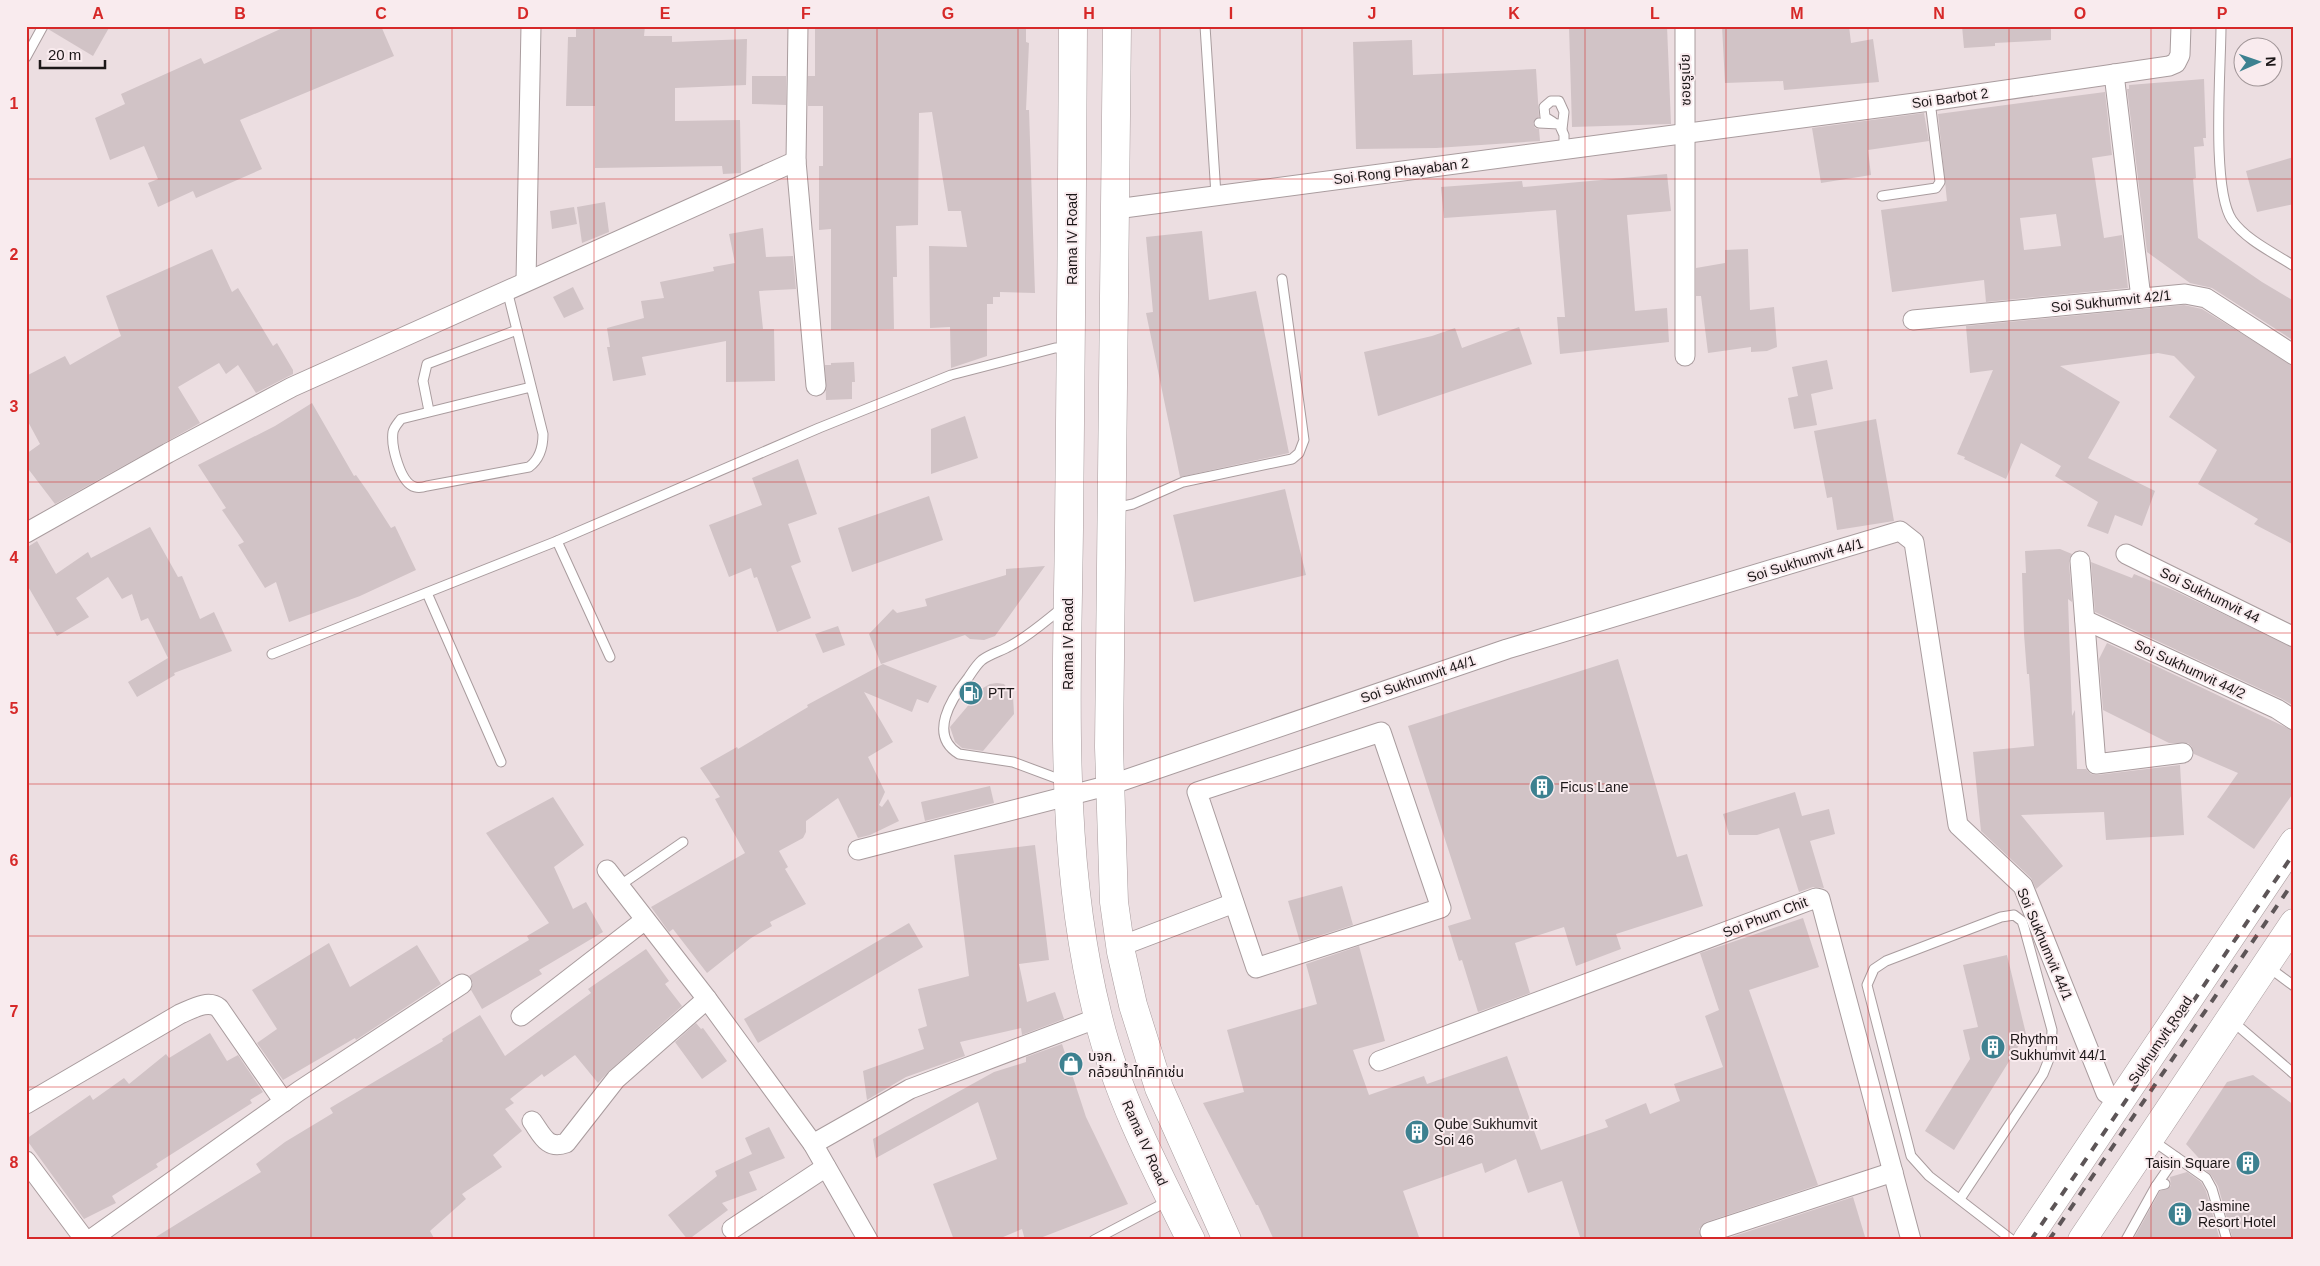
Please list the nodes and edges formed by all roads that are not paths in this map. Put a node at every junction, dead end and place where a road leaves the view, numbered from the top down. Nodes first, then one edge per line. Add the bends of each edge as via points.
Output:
1 (44, 26) edge
2 (531, 26) edge
3 (798, 26) edge
4 (1073, 26) edge
5 (1117, 26) edge
6 (1205, 26) edge
7 (1685, 26) edge
8 (2180, 26) edge
9 (2221, 26) edge
10 (26, 57) edge
11 (2114, 74) junction
12 (1930, 101) junction
13 (1553, 122) junction
14 (1539, 123) dead end
15 (1562, 129) junction
16 (1686, 134) junction
17 (1564, 150) junction
18 (796, 161) junction
19 (1216, 195) junction
20 (1882, 196) dead end
21 (1116, 209) junction
22 (2294, 266) edge
23 (1282, 278) dead end
24 (526, 281) junction
25 (507, 290) junction
26 (2141, 298) junction
27 (1913, 320) dead end
28 (517, 330) junction
29 (1071, 348) junction
30 (2294, 354) edge
31 (1685, 356) dead end
32 (816, 386) dead end
33 (531, 387) junction
34 (429, 411) junction
35 (1111, 509) junction
36 (26, 533) edge
37 (557, 541) junction
38 (2126, 554) dead end
39 (2080, 561) dead end
40 (426, 593) junction
41 (1068, 596) junction
42 (2085, 620) junction
43 (2294, 637) edge
44 (272, 654) dead end
45 (610, 658) dead end
46 (2294, 720) edge
47 (2183, 753) dead end
48 (501, 762) dead end
49 (1110, 785) junction
50 (1069, 790) junction
51 (683, 842) dead end
52 (2294, 842) edge
53 (858, 850) dead end
54 (607, 870) dead end
55 (619, 886) junction
56 (1234, 903) junction
57 (645, 920) junction
58 (2294, 923) edge
59 (1121, 946) junction
60 (2265, 964) junction
61 (462, 984) dead end
62 (2294, 986) edge
63 (707, 999) junction
64 (521, 1016) dead end
65 (1098, 1018) junction
66 (2229, 1018) junction
67 (1379, 1061) dead end
68 (2294, 1074) edge
69 (2119, 1101) junction
70 (284, 1102) junction
71 (26, 1104) edge
72 (532, 1121) dead end
73 (2149, 1139) junction
74 (813, 1144) junction
75 (2176, 1157) junction
76 (26, 1161) edge
77 (826, 1167) junction
78 (1893, 1172) junction
79 (1960, 1198) junction
80 (1171, 1200) junction
81 (732, 1229) dead end
82 (1710, 1232) dead end
83 (85, 1240) edge
84 (90, 1240) edge
85 (867, 1240) edge
86 (1094, 1240) edge
87 (1191, 1240) edge
88 (1227, 1240) edge
89 (1910, 1240) edge
90 (2012, 1240) edge
91 (2027, 1240) edge
92 (2082, 1240) edge
93 (2126, 1240) edge
94 (2227, 1240) edge

1 - 10 lane
2 - 24 street
3 - 18 street
4 - 29 main road, Rama IV Road
5 - 21 main road
6 - 19 lane
7 - 16 street, ซอยรูเบีย
8 - 11 street, Soi Barbot 2 via 2180,55 2176,63
9 - 22 lane via 2220,172 2224,205 2242,232
11 - 12 street, Soi Barbot 2
11 - 26 street
12 - 16 street, Soi Barbot 2
12 - 20 lane via 1940,182 1936,188
13 - 14 lane
13 - 15 lane
13 - 15 lane via 1545,117 1544,107 1551,101 1559,101 1564,112
15 - 17 lane
16 - 17 street, Soi Rong Phayaban 2
16 - 31 street, ซอยรูเบีย
17 - 19 street, Soi Rong Phayaban 2
18 - 24 street
18 - 32 street
19 - 21 street, Soi Rong Phayaban 2
21 - 35 main road
23 - 35 lane via 1304,440 1299,452 1292,459 1183,482 1134,504
24 - 25 street
25 - 28 lane
25 - 36 street via 292,387
26 - 27 street, Soi Sukhumvit 42/1
26 - 30 street, Soi Sukhumvit 42/1 via 2186,294 2206,298
28 - 33 lane
28 - 34 lane via 427,364 423,381
29 - 37 lane via 1055,348 952,376 819,428
29 - 41 main road, Rama IV Road
33 - 34 lane
33 - 34 lane via 543,445 534,464 529,467 415,487 408,483 396,460 393,430 401,419
35 - 49 main road
37 - 40 lane
37 - 45 lane
38 - 43 street, Soi Sukhumvit 44
39 - 42 street
40 - 44 lane
40 - 48 lane
41 - 50 main road, Rama IV Road
41 - 50 lane via 1057,612 1022,638 982,660 945,711 944,728 946,741 959,754 1014,762 1057,777
42 - 46 street, Soi Sukhumvit 44/2 via 2277,709
42 - 47 street via 2096,764
49 - 50 street
49 - 59 main road via 1114,902
49 - 69 street, Soi Sukhumvit 44/1 via 1507,650 1900,531 1914,542 1958,825 2023,886 2106,1093
50 - 53 street
50 - 65 main road, Rama IV Road via 1078,916
51 - 55 lane
52 - 69 main road, Sukhumvit Road
54 - 55 street
55 - 57 street
56 - 56 street via 1197,792 1381,732 1441,908 1256,968
56 - 59 street
57 - 63 street
57 - 64 street
58 - 60 main road
59 - 88 main road via 1133,1005 1159,1088
60 - 62 lane
60 - 66 main road
61 - 70 street
63 - 72 street via 616,1079 566,1143 559,1146 548,1144
63 - 74 street
65 - 74 street via 910,1089
65 - 80 main road, Rama IV Road via 1128,1106
66 - 68 lane
66 - 73 main road
67 - 78 street, Soi Phum Chit via 1816,898 1820,899
69 - 91 main road, Sukhumvit Road
70 - 71 street via 219,1008 207,1004 180,1014
70 - 84 street
73 - 75 lane
73 - 92 main road
74 - 77 street
75 - 93 lane
75 - 94 lane via 2212,1189
76 - 83 street
77 - 81 street
77 - 85 street
78 - 82 street
78 - 89 street, Soi Phum Chit
79 - 79 lane via 2043,1074 2053,1046 2052,1030 2026,933 2022,921 2014,915 2001,917 1880,964 1867,985 1911,1156 1929,1176
79 - 90 lane
80 - 86 lane
80 - 87 main road, Rama IV Road

